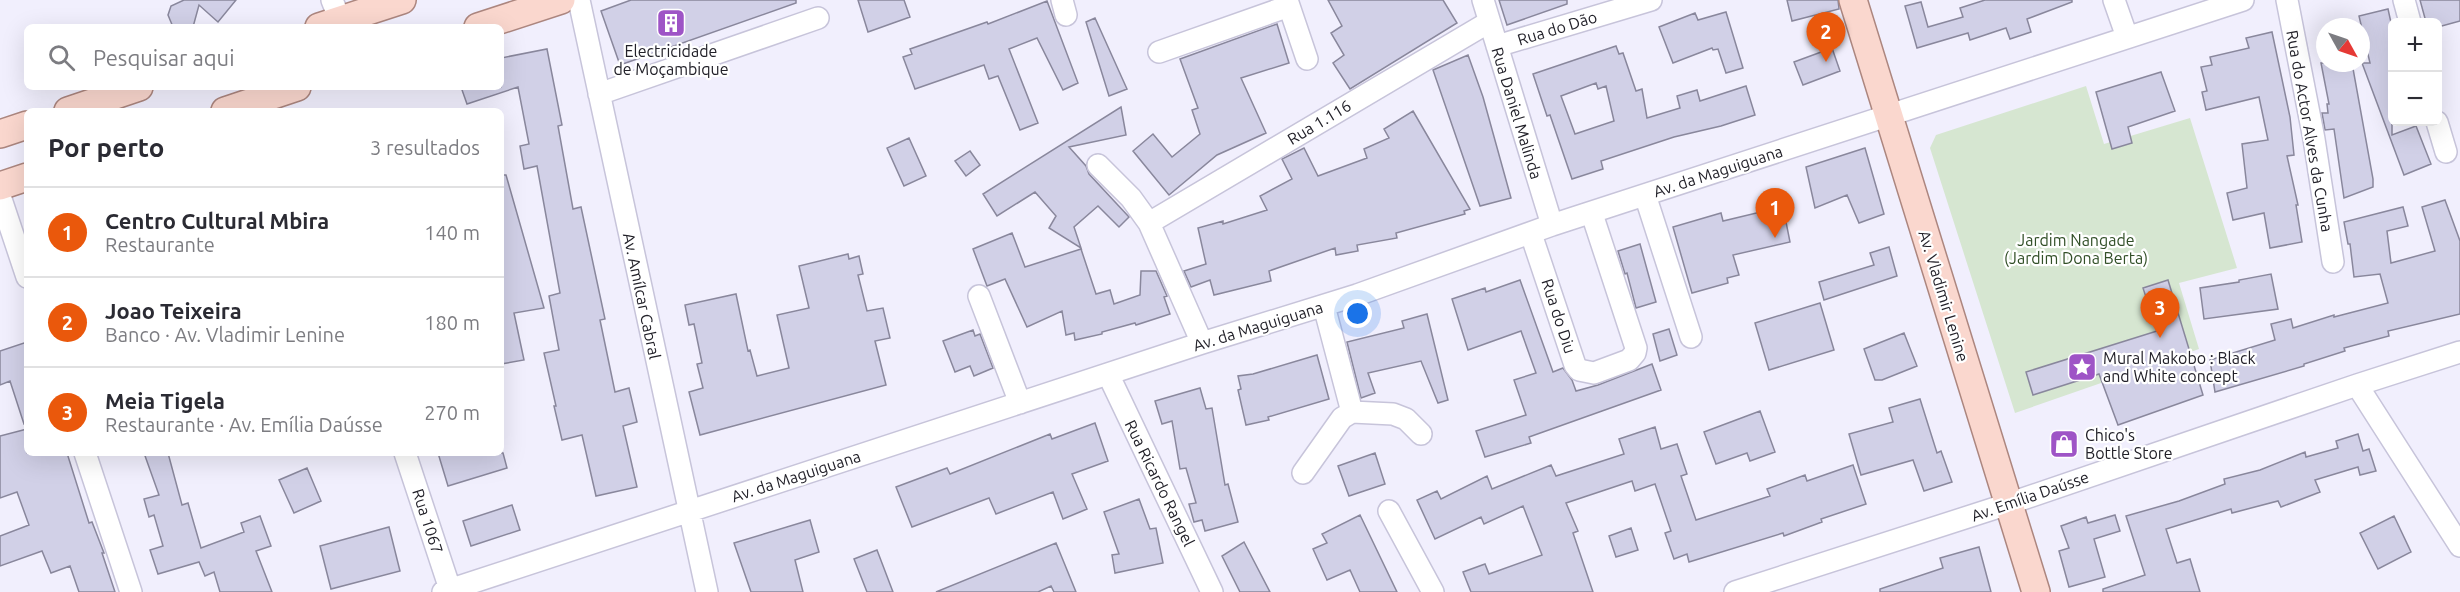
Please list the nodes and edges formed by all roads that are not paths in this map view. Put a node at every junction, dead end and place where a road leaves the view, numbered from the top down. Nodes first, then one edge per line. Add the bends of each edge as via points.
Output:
1 (402, 0) edge
2 (561, 0) edge
3 (579, 0) edge
4 (1483, 0) edge
5 (1651, 0) edge
6 (1853, 0) edge
7 (2114, 0) edge
8 (2243, 0) edge
9 (2287, 0) edge
10 (2404, 0) edge
11 (1288, 3) edge
12 (330, 16) edge
13 (818, 18) dead end
14 (2409, 18) edge
15 (1489, 22) junction
16 (487, 24) edge
17 (2127, 37) junction
18 (1497, 46) junction
19 (1159, 52) dead end
20 (1307, 59) dead end
21 (131, 90) edge
22 (288, 90) edge
23 (599, 94) junction
24 (77, 108) edge
25 (234, 108) edge
26 (1888, 114) junction
27 (24, 126) edge
28 (2438, 126) edge
29 (0, 134) edge
30 (2446, 152) dead end
31 (1098, 165) dead end
32 (24, 178) edge
33 (0, 186) edge
34 (1645, 195) junction
35 (0, 196) edge
36 (1592, 214) junction
37 (1149, 222) junction
38 (1552, 225) junction
39 (1531, 234) junction
40 (2333, 262) dead end
41 (24, 268) edge
42 (979, 296) dead end
43 (1324, 306) junction
44 (1691, 338) dead end
45 (1202, 343) junction
46 (2460, 352) edge
47 (1108, 374) junction
48 (2357, 385) junction
49 (1020, 403) junction
50 (1352, 412) junction
51 (1421, 434) dead end
52 (86, 456) edge
53 (406, 456) edge
54 (1303, 473) dead end
55 (2008, 504) junction
56 (1389, 511) dead end
57 (688, 512) junction
58 (2460, 546) edge
59 (447, 591) edge
60 (131, 592) edge
61 (707, 592) edge
62 (1212, 592) edge
63 (1433, 592) edge
64 (1735, 592) edge
65 (2036, 592) edge

1 - 12 main road
2 - 16 main road
3 - 23 street, Av. Amílcar Cabral
4 - 15 street, Rua Daniel Malinda
5 - 18 street, Rua do Dão
6 - 26 main road, Av. Vladimir Lenine
7 - 17 street
8 - 17 street, Av. da Maguiguana
9 - 40 street, Rua do Actor Alves da Cunha
10 - 14 street
11 - 19 street
11 - 20 street
13 - 23 street
15 - 18 street, Rua Daniel Malinda
15 - 37 street, Rua 1.116
17 - 26 street, Av. da Maguiguana
18 - 38 street, Rua Daniel Malinda
21 - 24 main road
22 - 25 main road
23 - 57 street, Av. Amílcar Cabral
26 - 34 street, Av. da Maguiguana
26 - 55 main road, Av. Vladimir Lenine
27 - 29 main road
28 - 30 street
31 - 37 street
32 - 33 main road
34 - 36 street, Av. da Maguiguana
34 - 44 street
35 - 41 street
36 - 38 street, Av. da Maguiguana
36 - 39 street, Rua do Diu via 1636,348 1629,360 1594,373 1579,370 1575,365
37 - 45 street
38 - 39 street, Av. da Maguiguana
39 - 43 street, Av. da Maguiguana
42 - 49 street
43 - 45 street, Av. da Maguiguana
43 - 50 street
45 - 47 street, Av. da Maguiguana
46 - 48 street, Av. Emília Daússe
47 - 49 street, Av. da Maguiguana
47 - 62 street, Rua Ricardo Rangel
48 - 55 street, Av. Emília Daússe
48 - 58 street
49 - 57 street, Av. da Maguiguana
50 - 51 street via 1393,414 1406,419
50 - 54 street via 1342,418
52 - 60 street
53 - 59 street, Rua 1067
55 - 64 street, Av. Emília Daússe
55 - 65 main road, Av. Vladimir Lenine
56 - 63 street
57 - 59 street, Av. da Maguiguana
57 - 61 street, Av. Amílcar Cabral

